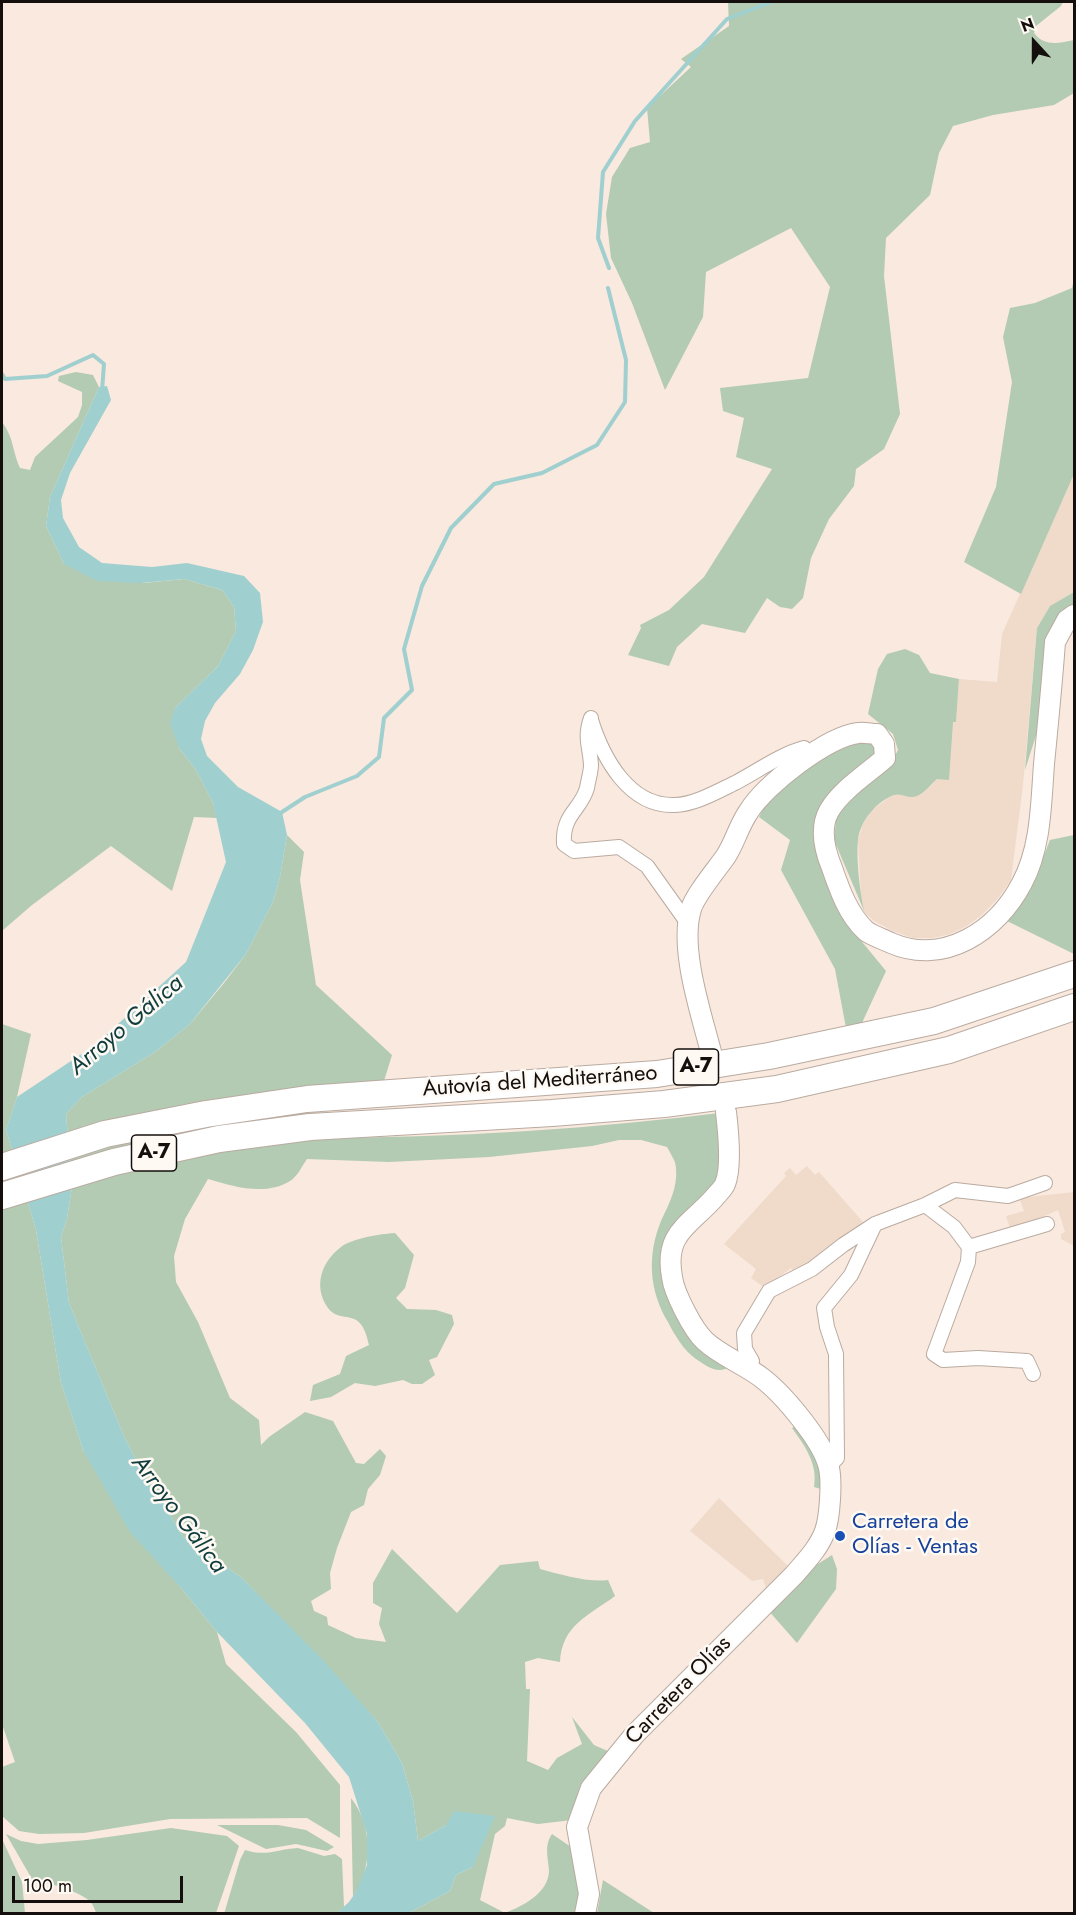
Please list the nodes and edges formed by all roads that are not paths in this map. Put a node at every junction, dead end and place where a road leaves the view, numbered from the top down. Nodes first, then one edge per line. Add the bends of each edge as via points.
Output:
1 (1074, 615) edge
2 (810, 756) junction
3 (689, 925) junction
4 (1074, 974) edge
5 (1074, 1007) edge
6 (711, 1052) dead end
7 (726, 1112) dead end
8 (2, 1167) edge
9 (1045, 1183) dead end
10 (2, 1196) edge
11 (925, 1205) junction
12 (875, 1224) junction
13 (1047, 1224) dead end
14 (969, 1247) junction
15 (748, 1369) junction
16 (1033, 1374) dead end
17 (829, 1466) junction
18 (585, 1914) edge

1 - 2 main road via 1055,642 1034,852 1022,884 1003,910 972,937 939,950 921,951 905,949 868,933 849,911 841,893 825,850 824,830 829,812 846,791 885,758 884,744 877,734 858,733
2 - 3 main road via 764,790 748,812 730,850 691,907
2 - 3 street via 804,748 792,752 735,783 676,806 637,794 624,784 597,738 591,718 586,731 591,766 586,792 571,813 563,832 564,844 574,851 619,847 647,866
3 - 6 main road via 695,989
4 - 8 highway, Autovía del Mediterráneo / A-7 via 934,1022 770,1056 657,1074 307,1099 105,1134
5 - 10 highway, Autovía del Mediterráneo / A-7 via 949,1050 777,1089 664,1104 310,1127 219,1139 114,1162
7 - 15 main road via 729,1153 725,1184 678,1233 670,1254 671,1271 683,1307 704,1340
9 - 11 street via 1008,1196 955,1190
11 - 12 street
11 - 14 street via 954,1227
12 - 15 street via 812,1269 769,1291 744,1333 745,1349 752,1361
12 - 17 street via 851,1275 824,1308 836,1354 837,1458
13 - 14 street
14 - 16 street via 968,1262 934,1354 943,1360 1027,1361
15 - 17 main road via 791,1405
17 - 18 main road, Carretera Olías via 826,1530 814,1551 635,1734 591,1788 577,1827 589,1894

